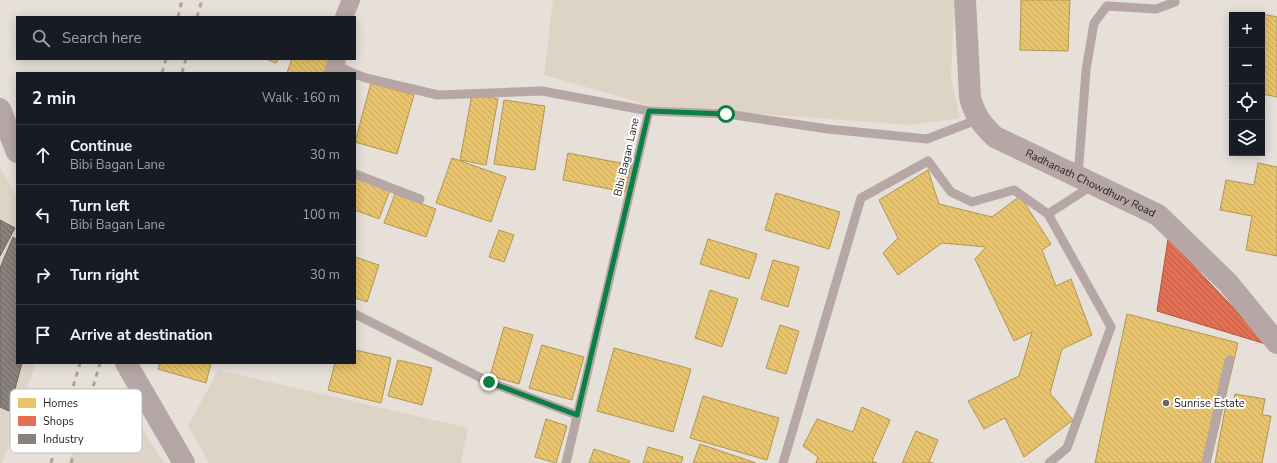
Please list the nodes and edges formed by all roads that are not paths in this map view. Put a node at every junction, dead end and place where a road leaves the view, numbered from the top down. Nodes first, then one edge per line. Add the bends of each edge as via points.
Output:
1 (351, 0) edge
2 (966, 0) edge
3 (1175, 0) edge
4 (344, 16) edge
5 (335, 66) edge
6 (351, 72) edge
7 (356, 74) edge
8 (0, 109) edge
9 (649, 111) junction
10 (978, 120) junction
11 (16, 149) edge
12 (356, 174) edge
13 (1086, 180) junction
14 (420, 199) dead end
15 (1048, 214) junction
16 (356, 315) edge
17 (1277, 344) edge
18 (1229, 360) dead end
19 (133, 367) edge
20 (577, 415) junction
21 (184, 463) edge
22 (566, 463) edge
23 (783, 463) edge
24 (1049, 463) edge
25 (1206, 463) edge

1 - 4 street
2 - 10 street, Radhanath Chowdhury Road via 970,97
3 - 13 lane via 1156,9 1107,6 1094,23 1086,70
5 - 6 lane
7 - 9 lane via 438,95 542,91
8 - 11 main road
9 - 10 lane, Bibi Bagan Lane via 726,114 828,129 926,139
9 - 20 lane, Bibi Bagan Lane
10 - 13 street, Radhanath Chowdhury Road via 995,137
12 - 14 lane
13 - 15 lane
13 - 17 street, Radhanath Chowdhury Road via 1142,206 1164,220 1228,283
15 - 23 lane via 1014,190 972,202 951,192 928,161 861,198
15 - 24 lane via 1111,327 1067,448
16 - 20 lane via 489,382
18 - 25 lane
19 - 21 main road
20 - 22 lane, Bibi Bagan Lane

